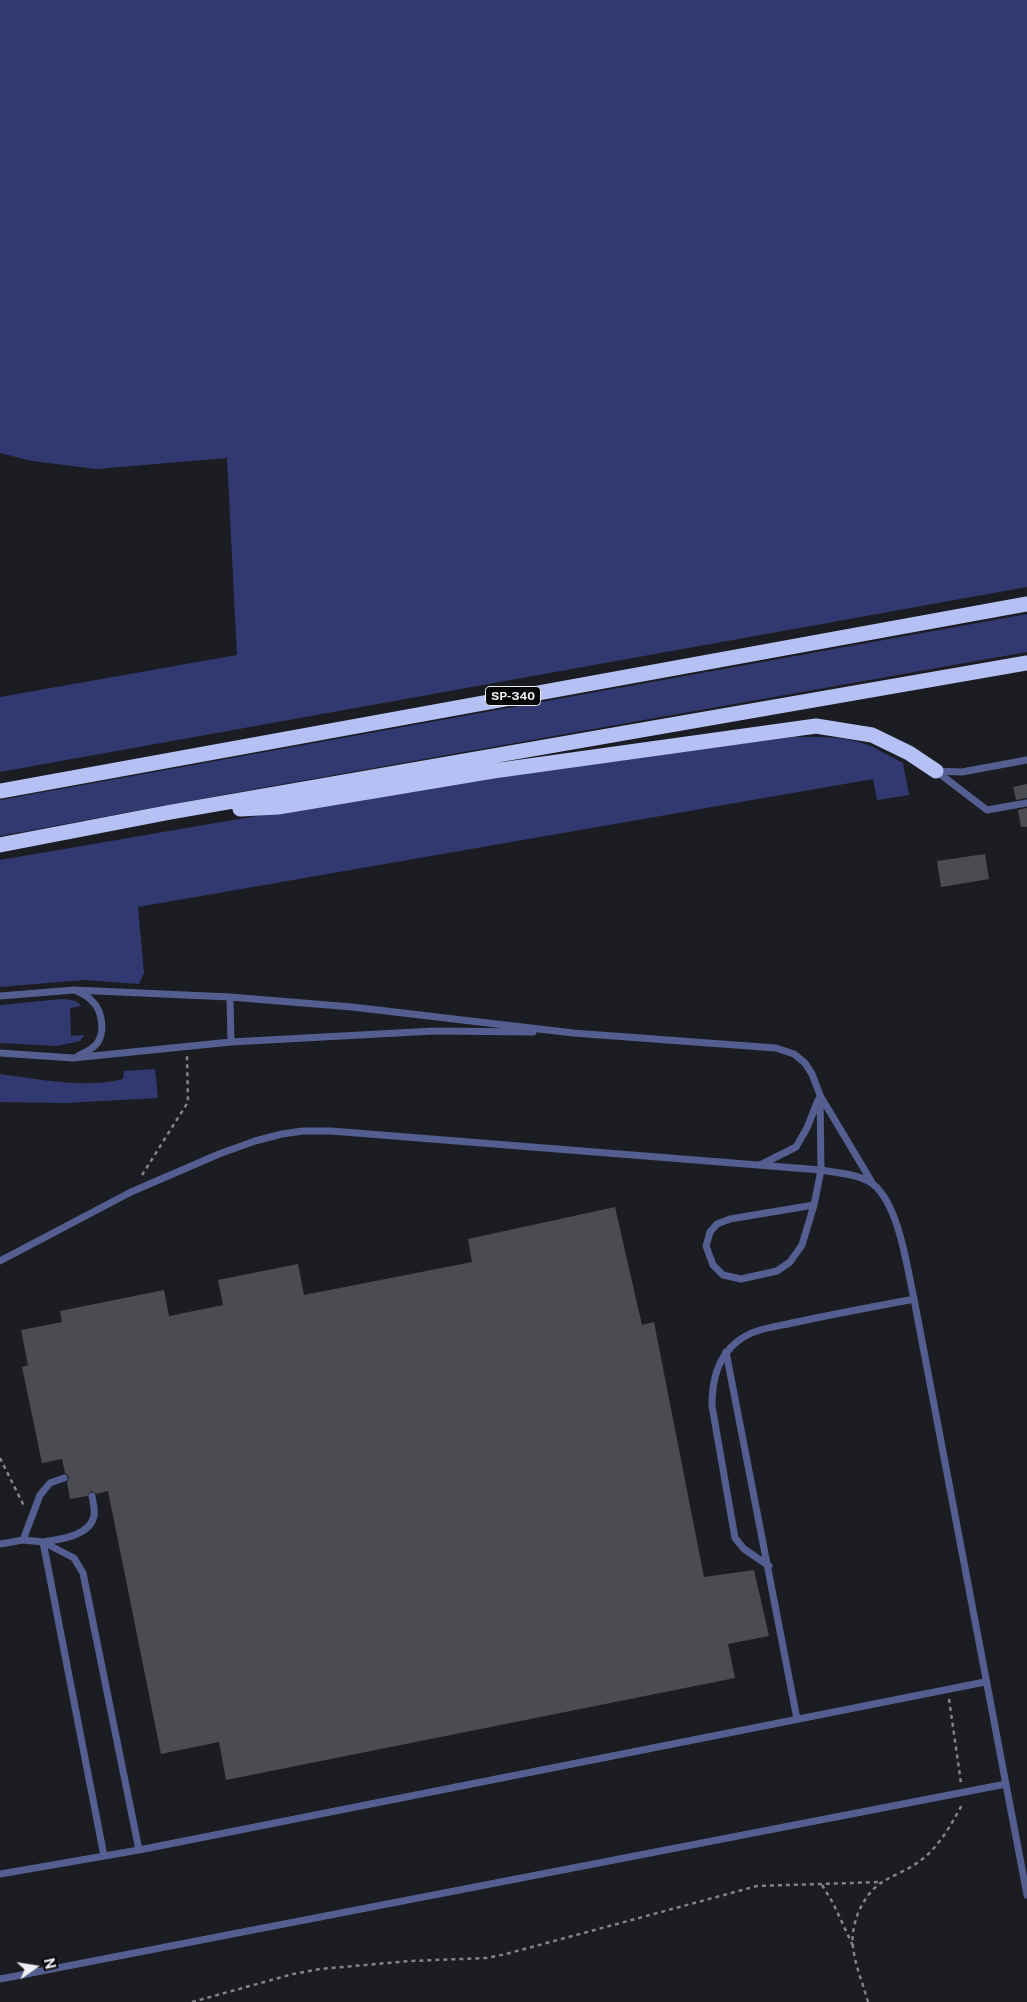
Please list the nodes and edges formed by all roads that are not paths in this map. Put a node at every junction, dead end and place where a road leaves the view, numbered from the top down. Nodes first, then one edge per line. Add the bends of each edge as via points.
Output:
1 (1027, 604) edge
2 (1027, 662) edge
3 (1027, 760) edge
4 (936, 771) junction
5 (0, 791) edge
6 (1027, 803) edge
7 (171, 812) junction
8 (0, 845) edge
9 (74, 990) junction
10 (0, 996) edge
11 (230, 997) junction
12 (573, 1033) junction
13 (231, 1042) junction
14 (0, 1053) edge
15 (73, 1058) junction
16 (820, 1095) junction
17 (760, 1165) junction
18 (821, 1170) junction
19 (873, 1184) junction
20 (814, 1205) junction
21 (0, 1261) edge
22 (914, 1298) junction
23 (726, 1352) junction
24 (64, 1478) dead end
25 (92, 1496) dead end
26 (23, 1540) junction
27 (43, 1542) junction
28 (0, 1544) edge
29 (769, 1566) junction
30 (985, 1682) junction
31 (797, 1719) junction
32 (1006, 1784) junction
33 (139, 1850) junction
34 (104, 1856) junction
35 (0, 1874) edge
36 (1027, 1895) edge
37 (0, 1979) edge

1 - 5 highway, SP-340
2 - 7 highway
3 - 4 lane via 962,772
4 - 6 lane via 987,810
4 - 7 highway via 872,734 816,726 493,770 278,806
7 - 8 highway
9 - 10 lane
9 - 11 lane
9 - 15 lane via 92,1000 99,1010 102,1029 98,1042 90,1050
11 - 12 lane via 352,1007
11 - 13 lane
12 - 13 lane via 434,1031
12 - 16 lane via 776,1048 794,1054 805,1063
13 - 15 lane
14 - 15 lane
16 - 17 lane via 796,1146
16 - 18 lane
16 - 19 lane
17 - 18 lane
17 - 21 lane via 303,1131 255,1141 131,1192
18 - 19 lane via 851,1175
18 - 20 lane
19 - 22 lane via 890,1207 898,1227
20 - 20 lane via 717,1224 710,1232 706,1246 713,1265 723,1275 741,1280 777,1271 790,1262 802,1245
22 - 23 lane via 750,1333
22 - 30 lane
23 - 29 lane
23 - 29 lane via 712,1386 712,1406 735,1538 744,1549
24 - 26 lane via 50,1483 40,1495
25 - 27 lane via 94,1516 85,1530 68,1538
26 - 27 lane
26 - 28 lane
27 - 33 lane via 74,1558 83,1573
27 - 34 lane
29 - 31 lane
30 - 31 lane
30 - 32 lane
31 - 33 lane
32 - 36 lane
32 - 37 lane
33 - 34 lane
34 - 35 lane

